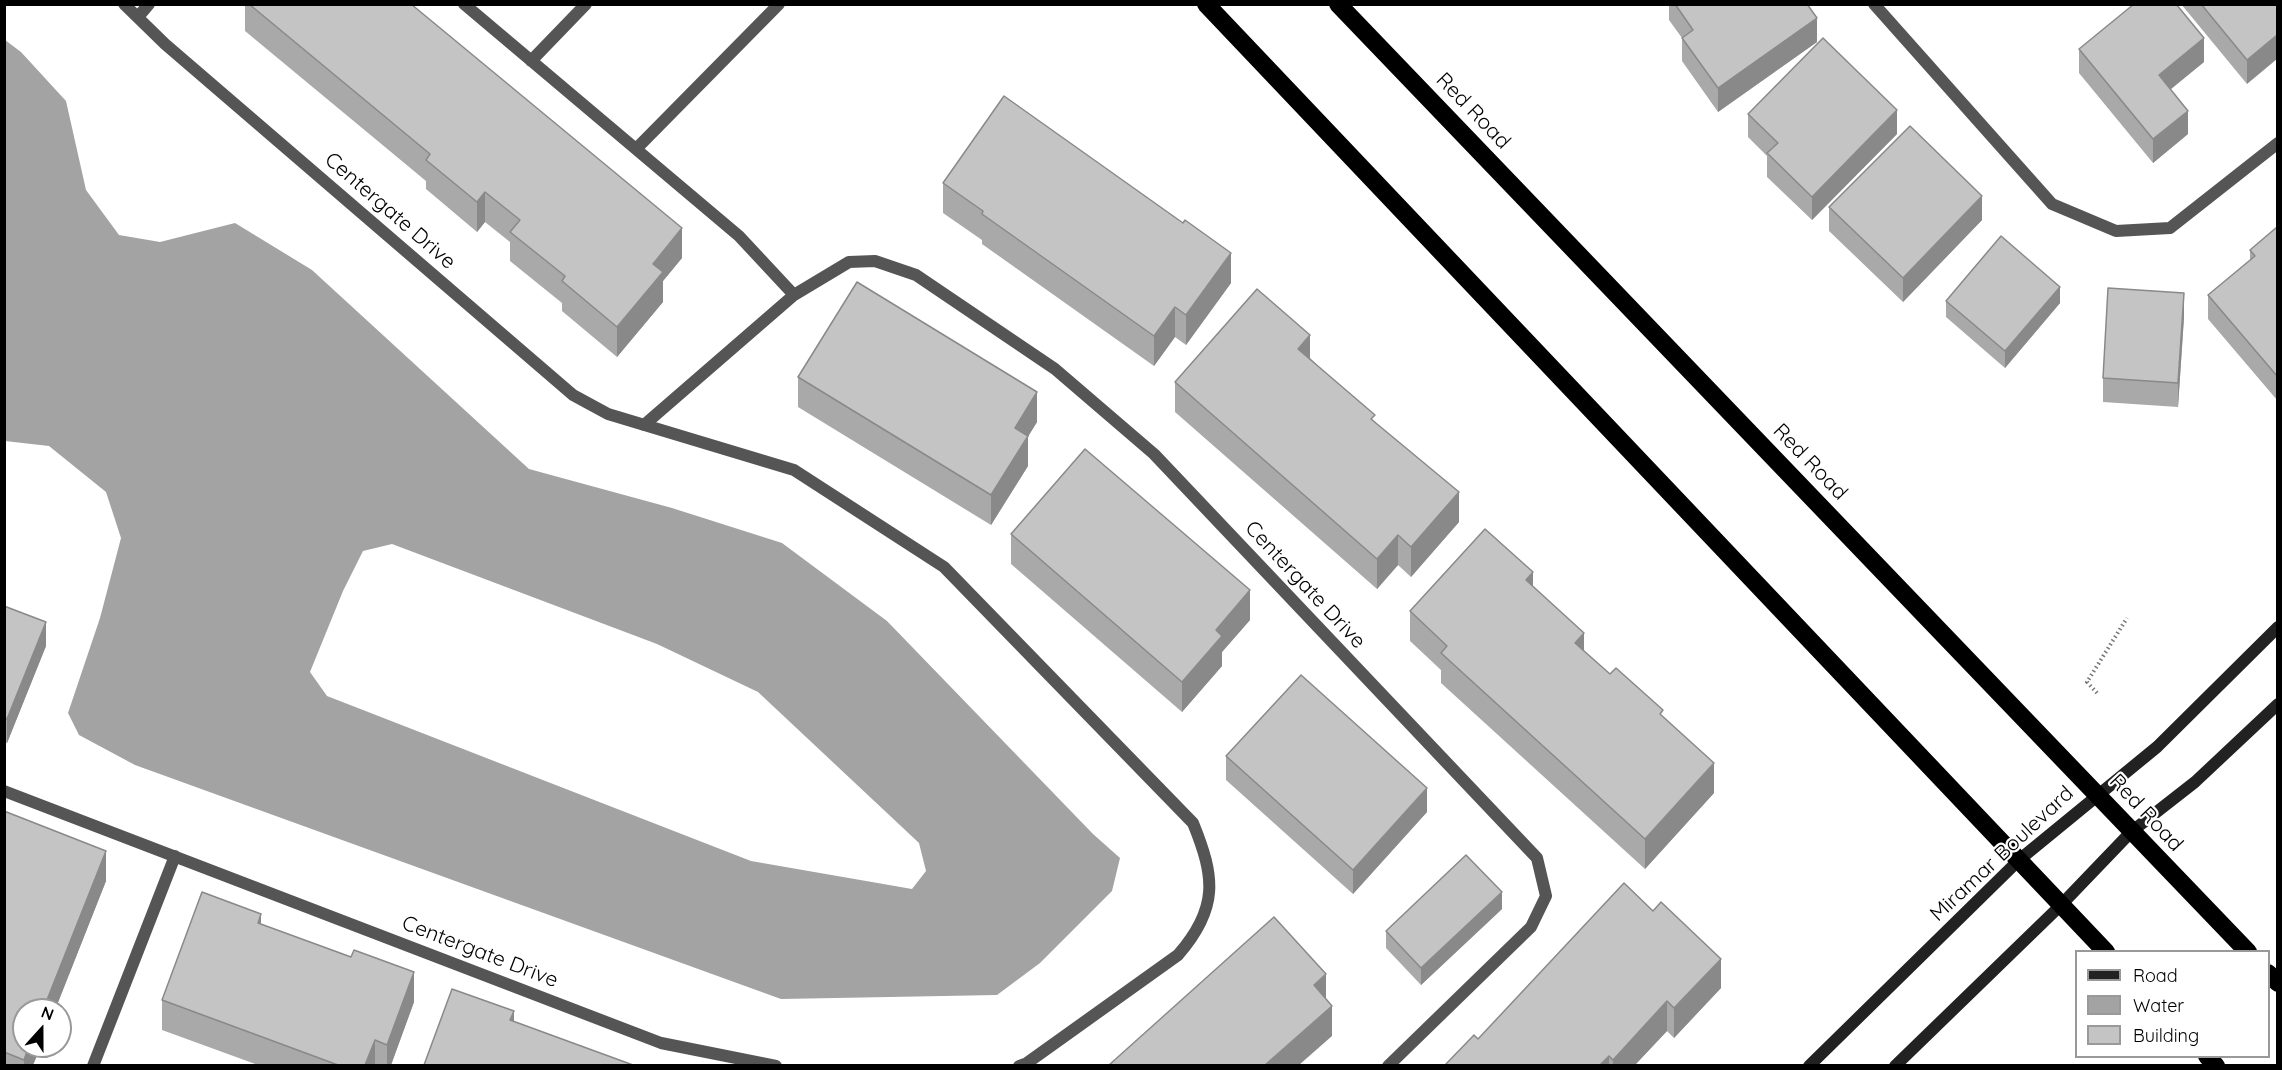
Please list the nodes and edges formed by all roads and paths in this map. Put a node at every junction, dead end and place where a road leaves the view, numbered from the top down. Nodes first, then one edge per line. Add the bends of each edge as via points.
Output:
1 (124, 4) edge
2 (149, 4) edge
3 (464, 4) edge
4 (586, 4) edge
5 (779, 4) edge
6 (1206, 4) edge
7 (1338, 4) edge
8 (1874, 4) edge
9 (138, 17) junction
10 (531, 61) junction
11 (2277, 143) edge
12 (636, 149) junction
13 (794, 295) junction
14 (644, 425) junction
15 (2127, 618) dead end
16 (2277, 627) edge
17 (2097, 693) dead end
18 (2277, 704) edge
19 (4, 790) edge
20 (2097, 794) junction
21 (2131, 832) junction
22 (176, 856) junction
23 (2019, 860) junction
24 (2061, 904) junction
25 (2105, 950) edge
26 (2247, 950) edge
27 (96, 1065) edge
28 (776, 1065) edge
29 (1025, 1065) edge
30 (1389, 1065) edge
31 (1809, 1065) edge
32 (1895, 1065) edge

1 - 9 street, Centergate Drive
2 - 9 street
3 - 10 street
4 - 10 street
5 - 12 street
6 - 23 highway
7 - 20 highway, Red Road
8 - 11 street via 2052,204 2116,231 2170,228
9 - 14 street, Centergate Drive via 573,395 608,414
10 - 12 street
12 - 13 street via 739,236
13 - 14 street, Centergate Drive
13 - 30 street, Centergate Drive via 849,262 875,261 916,275 1054,369 1154,454 1537,858 1546,896 1531,927
14 - 29 street, Centergate Drive via 794,470 945,567 1193,823 1208,859 1211,892 1193,939 1178,955
15 - 17 path via 2087,682
16 - 20 street, Miramar Boulevard via 2157,747
18 - 21 street via 2195,782
19 - 22 street, Centergate Drive
20 - 21 highway, Red Road
20 - 23 street, Miramar Boulevard
21 - 24 street
21 - 26 highway, Red Road
22 - 27 street
22 - 28 street, Centergate Drive via 661,1042
23 - 24 highway
23 - 31 street, Miramar Boulevard
24 - 25 highway
24 - 32 street

